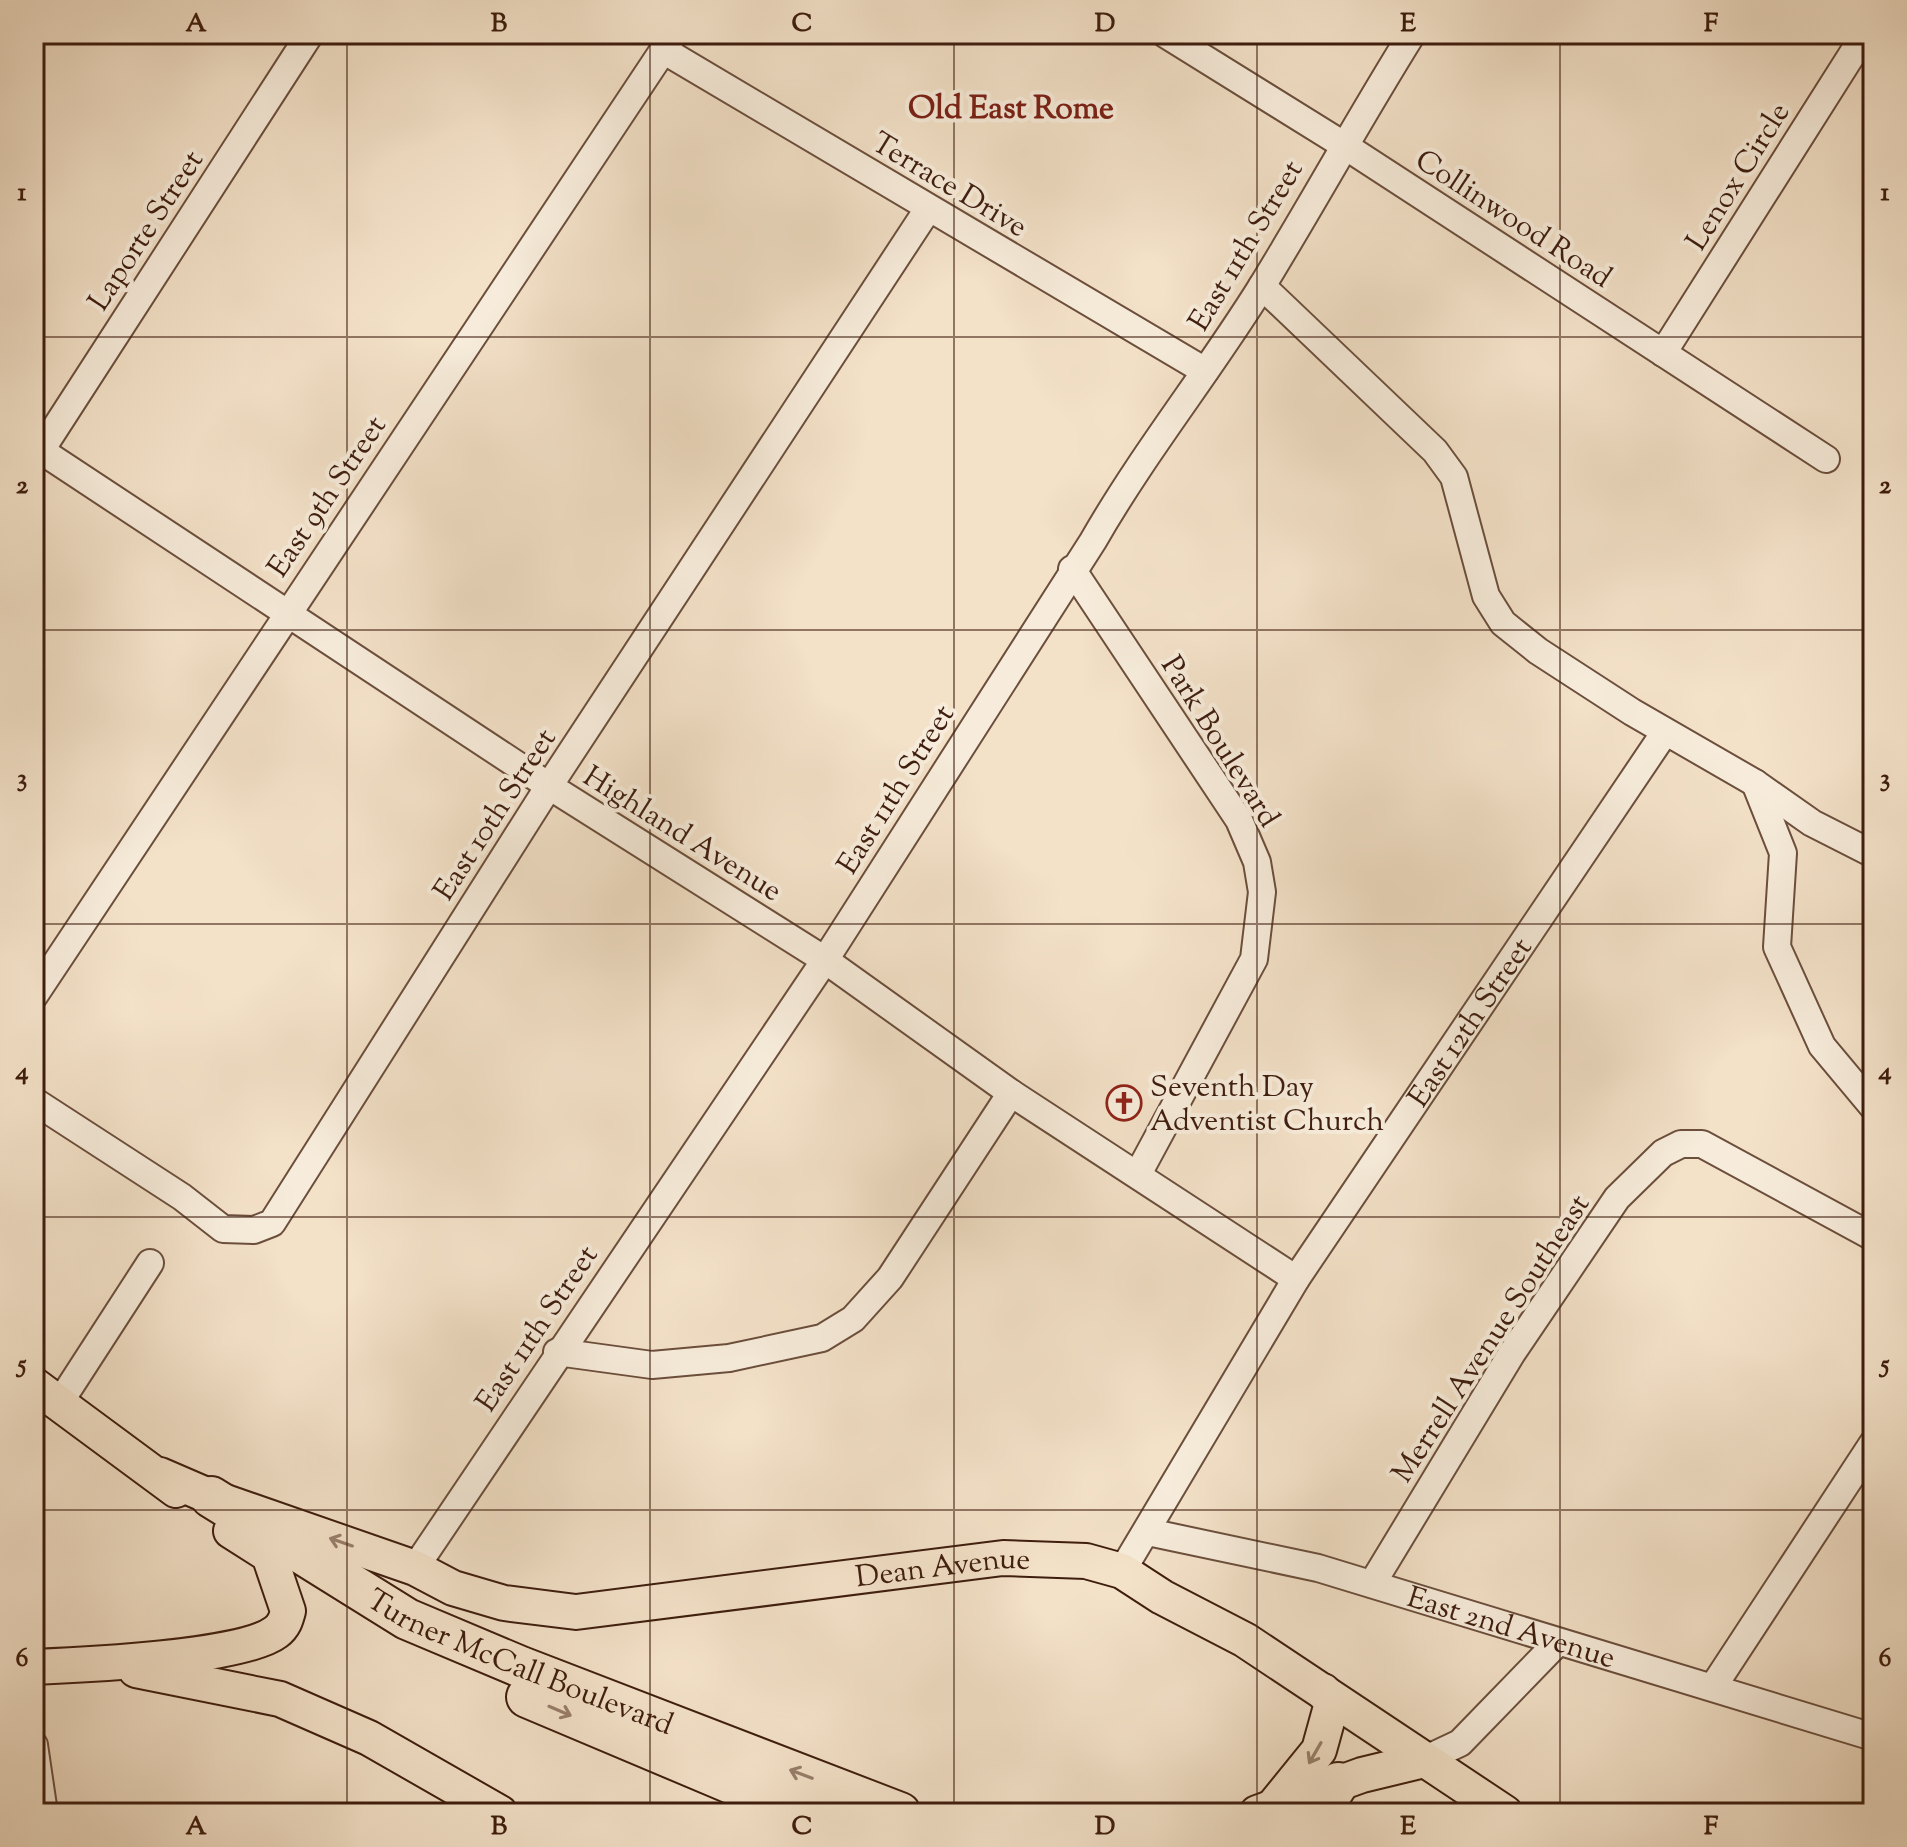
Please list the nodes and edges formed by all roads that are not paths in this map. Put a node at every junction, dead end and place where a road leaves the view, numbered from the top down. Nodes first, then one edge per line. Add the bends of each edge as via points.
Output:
1 (310, 34) edge
2 (1165, 34) edge
3 (1412, 34) edge
4 (1865, 34) edge
5 (668, 42) edge
6 (1342, 144) junction
7 (928, 209) junction
8 (1262, 286) junction
9 (1663, 353) junction
10 (1205, 371) junction
11 (36, 453) edge
12 (1826, 459) dead end
13 (1072, 569) junction
14 (287, 613) junction
15 (1665, 732) junction
16 (1755, 783) junction
17 (549, 786) junction
18 (1873, 854) edge
19 (825, 960) junction
20 (34, 996) edge
21 (1011, 1093) junction
22 (34, 1101) edge
23 (1873, 1107) edge
24 (1138, 1174) junction
25 (1873, 1237) edge
26 (150, 1263) dead end
27 (1296, 1279) junction
28 (557, 1352) junction
29 (47, 1394) edge
30 (1873, 1443) edge
31 (160, 1475) junction
32 (211, 1497) junction
33 (1148, 1532) junction
34 (269, 1555) junction
35 (415, 1568) junction
36 (1122, 1571) junction
37 (1372, 1584) junction
38 (1557, 1643) junction
39 (103, 1664) junction
40 (34, 1667) edge
41 (1713, 1687) junction
42 (1323, 1691) junction
43 (1870, 1731) edge
44 (34, 1745) edge
45 (1424, 1760) junction
46 (1328, 1798) edge
47 (1265, 1810) edge
48 (44, 1813) edge
49 (500, 1813) edge
50 (802, 1813) edge
51 (900, 1813) edge
52 (1505, 1813) edge

1 - 11 street, Laporte Street
2 - 6 street, Collinwood Road
3 - 6 street, East 11th Street
4 - 9 street, Lenox Circle
5 - 7 street, Terrace Drive
5 - 14 street, East 9th Street
6 - 8 street, East 11th Street
6 - 9 street, Collinwood Road
7 - 10 street, Terrace Drive
7 - 17 street, East 10th Street
8 - 10 street, East 11th Street
8 - 15 street via 1435,451 1454,477 1482,583 1503,623
9 - 12 street, Collinwood Road
10 - 13 street, East 11th Street
11 - 14 street, Highland Avenue
13 - 19 street, East 11th Street
13 - 24 street, Park Boulevard via 1239,820 1257,862 1262,892 1254,959
14 - 17 street, Highland Avenue
14 - 20 street, East 9th Street
15 - 16 street
15 - 27 street, East 12th Street
16 - 18 street via 1812,823
16 - 23 street via 1783,853 1777,947 1822,1046
17 - 19 street, Highland Avenue
17 - 22 street, East 10th Street via 272,1223 254,1230 223,1229
19 - 21 street, Highland Avenue
19 - 28 street, East 11th Street
21 - 24 street, Highland Avenue
21 - 28 street via 890,1278 853,1319 822,1338 729,1358 652,1365
24 - 27 street, Highland Avenue
25 - 37 street, Merrell Avenue Southeast via 1702,1144 1681,1144 1663,1153 1617,1198 1512,1353
26 - 29 street
27 - 33 street, East 12th Street
28 - 35 street, East 11th Street
29 - 31 main road, Turner McCall Boulevard
30 - 41 street
31 - 32 main road, Turner McCall Boulevard
31 - 34 main road, Turner McCall Boulevard via 197,1509
35 -> 32 main road, Dean Avenue
51 -> 32 highway, Turner McCall Boulevard via 407,1619
33 - 36 street, East 12th Street
33 - 37 street, East 2nd Avenue via 1262,1554
34 - 39 main road via 288,1611 277,1631 243,1646
34 -> 50 highway, Turner McCall Boulevard via 410,1649
35 - 36 main road, Dean Avenue via 453,1588 504,1603 576,1612 1003,1558 1086,1561
36 - 42 main road, Dean Avenue
37 - 38 street, East 2nd Avenue
38 - 41 street, East 2nd Avenue
38 - 45 street via 1460,1743
39 - 40 main road
39 - 49 main road via 280,1699 369,1738
41 - 43 street, East 2nd Avenue
42 - 45 main road, Dean Avenue
42 -> 47 main road via 1332,1703 1319,1750
44 - 48 street
45 - 46 main road
45 - 52 main road, Dean Avenue
46 - 47 main road

